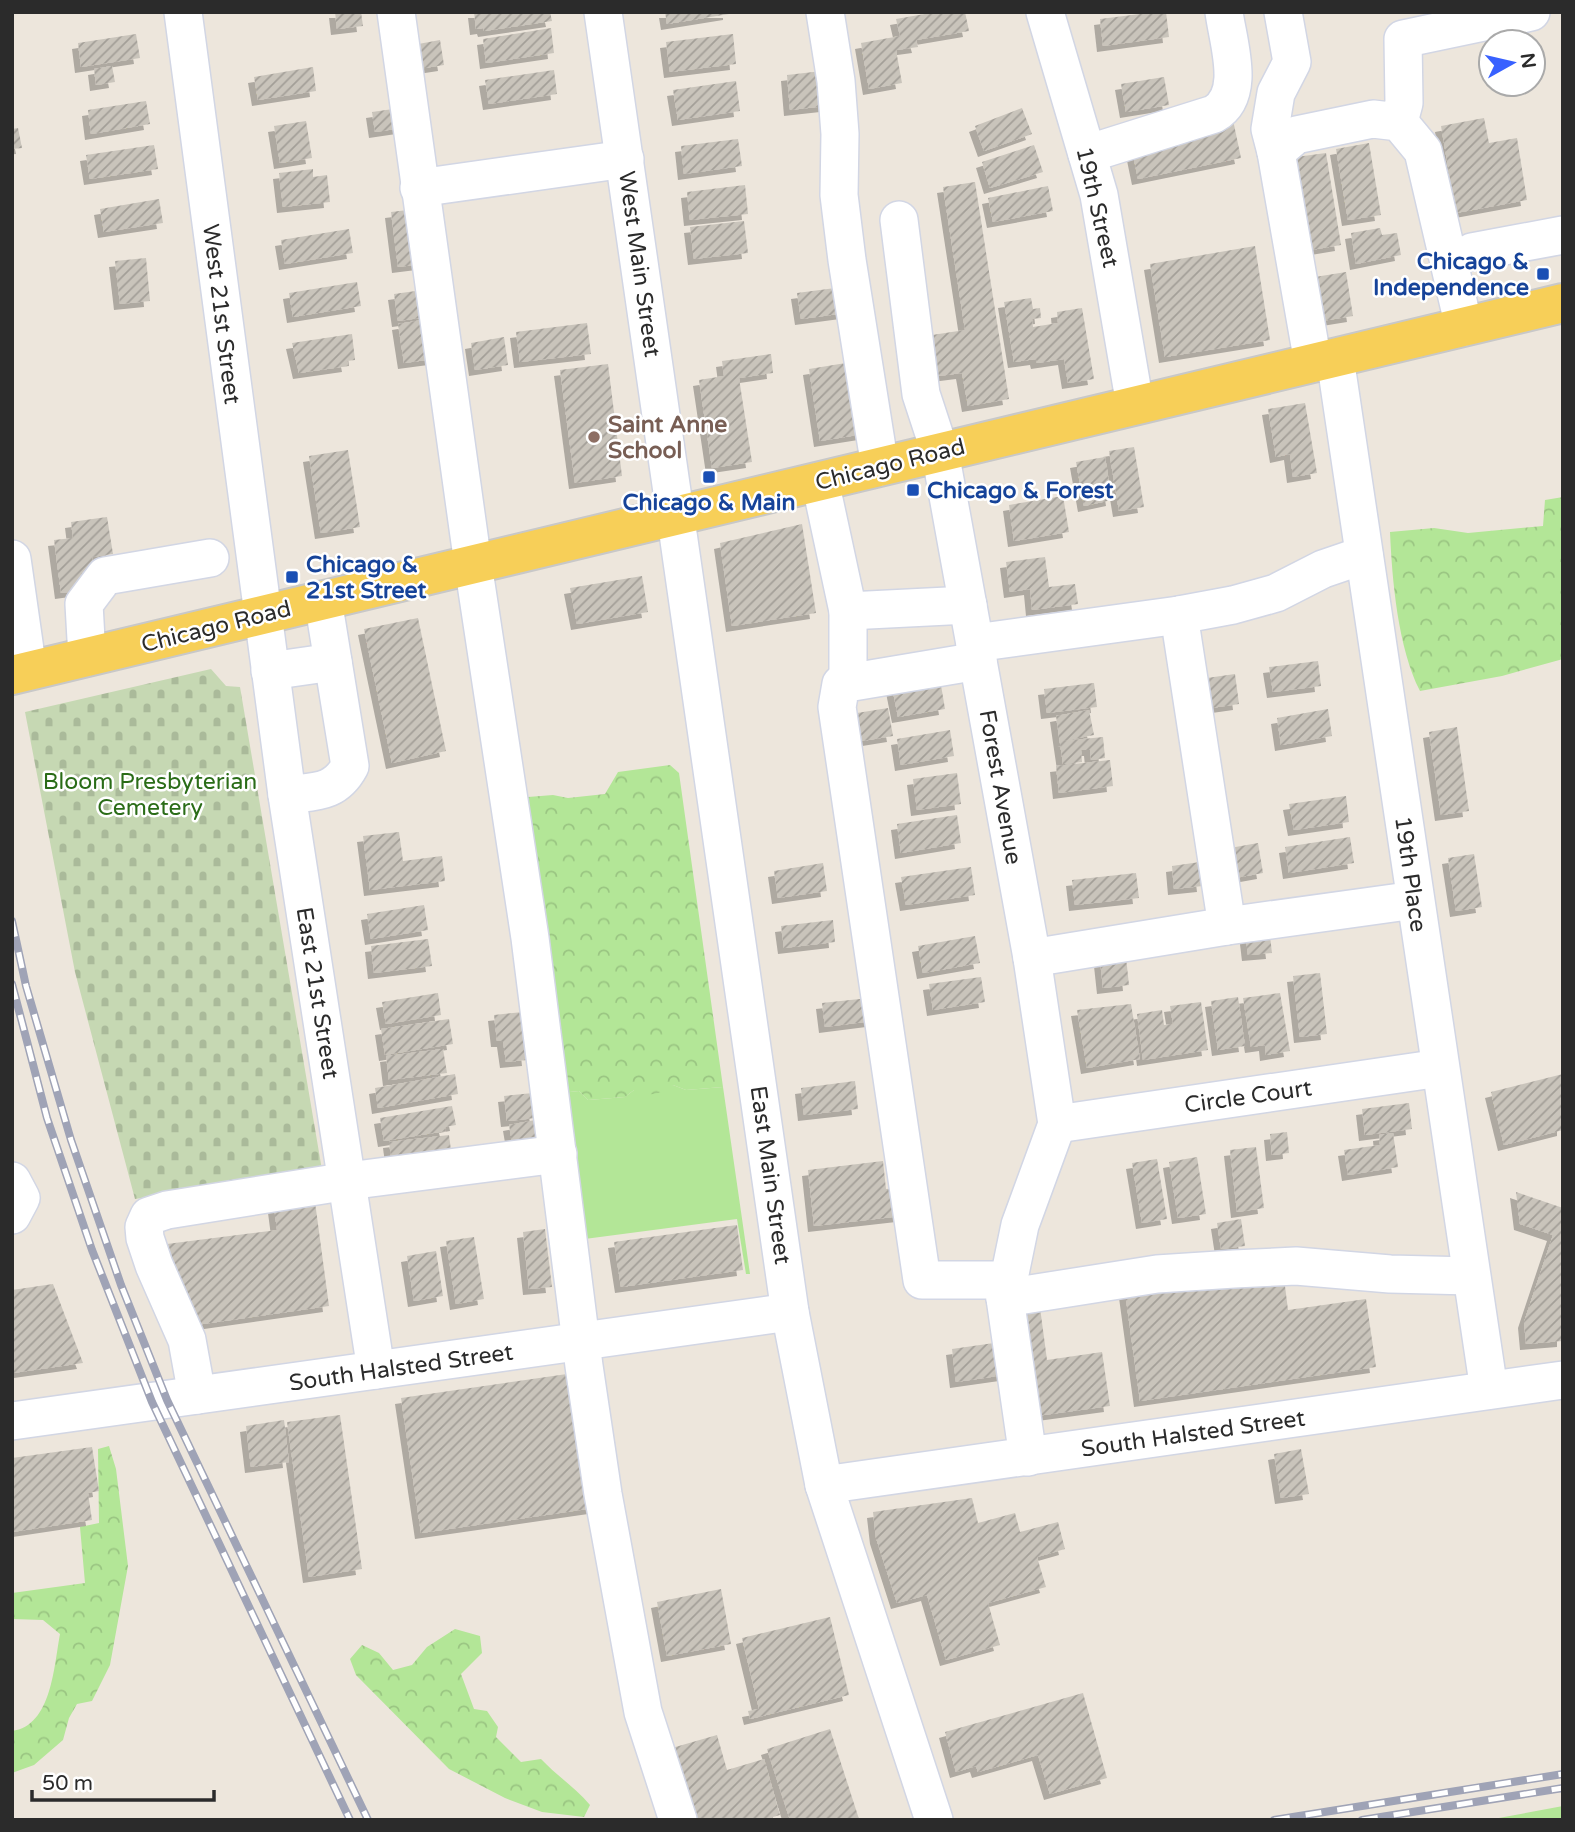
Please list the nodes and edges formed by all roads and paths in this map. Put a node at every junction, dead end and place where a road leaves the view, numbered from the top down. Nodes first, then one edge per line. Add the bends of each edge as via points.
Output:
1 (183, 12) edge
2 (396, 12) edge
3 (603, 12) edge
4 (825, 12) edge
5 (1045, 12) edge
6 (1224, 12) edge
7 (1283, 12) edge
8 (1531, 12) edge
9 (1399, 122) junction
10 (1276, 152) junction
11 (1087, 153) junction
12 (625, 159) junction
13 (419, 188) junction
14 (899, 220) dead end
15 (1563, 235) edge
16 (1472, 252) dead end
17 (1563, 303) edge
18 (1464, 327) junction
19 (1324, 360) junction
20 (1136, 405) junction
21 (940, 452) junction
22 (880, 467) junction
23 (820, 481) junction
24 (676, 516) junction
25 (1364, 555) junction
26 (211, 558) dead end
27 (12, 559) edge
28 (473, 564) junction
29 (323, 600) junction
30 (968, 605) junction
31 (848, 611) junction
32 (262, 615) junction
33 (1179, 615) junction
34 (976, 652) junction
35 (87, 657) junction
36 (333, 662) junction
37 (270, 671) junction
38 (20, 673) edge
39 (848, 682) junction
40 (287, 795) junction
41 (1415, 900) junction
42 (1227, 926) junction
43 (1032, 958) junction
44 (1440, 1068) junction
45 (1057, 1124) junction
46 (558, 1154) junction
47 (12, 1181) edge
48 (348, 1181) junction
49 (12, 1215) edge
50 (1471, 1276) junction
51 (1007, 1289) junction
52 (790, 1312) junction
53 (583, 1341) junction
54 (376, 1370) junction
55 (1563, 1380) edge
56 (1489, 1390) junction
57 (197, 1395) junction
58 (12, 1421) edge
59 (1028, 1457) junction
60 (824, 1485) junction
61 (678, 1820) edge
62 (934, 1820) edge

1 - 32 street, West 21st Street
2 - 13 street
3 - 12 street, West Main Street
4 - 22 street via 836,81 839,195
5 - 11 street, 19th Street
6 - 11 street via 1234,86 1223,109
7 - 10 street, 19th Place via 1292,62 1276,93 1270,129
8 - 9 street via 1403,39 1404,103
9 - 10 street via 1373,119 1296,135
9 - 18 street via 1423,152
10 - 19 street, 19th Place
11 - 20 street, 19th Street via 1099,195
12 - 13 street
12 - 24 street, West Main Street
13 - 28 street
14 - 21 street, Forest Avenue via 921,394
15 - 16 street
17 - 18 main road, Chicago Road
18 - 19 main road, Chicago Road
19 - 20 main road, Chicago Road
19 - 25 street, 19th Place
20 - 21 main road, Chicago Road
21 - 22 main road, Chicago Road
21 - 30 street, Forest Avenue
22 - 23 main road, Chicago Road
23 - 24 main road, Chicago Road
23 - 31 street
24 - 28 main road, Chicago Road
24 - 52 street, East Main Street
25 - 33 street via 1276,593
25 - 41 street, 19th Place
26 - 35 street via 105,576 84,604
27 - 38 street
28 - 29 main road, Chicago Road
28 - 46 street
29 - 32 main road, Chicago Road
29 - 36 street
30 - 31 street
30 - 34 street, Forest Avenue
31 - 39 street
32 - 35 main road, Chicago Road
32 - 37 street, East 21st Street
33 - 34 street
33 - 42 street
34 - 39 street
34 - 43 street, Forest Avenue
35 - 38 main road, Chicago Road
36 - 37 street
36 - 40 street via 350,766 343,780 330,789
37 - 40 street, East 21st Street
39 - 51 street via 841,684 837,707 922,1280
40 - 48 street, East 21st Street
41 - 42 street
41 - 44 street, 19th Place
42 - 43 street
43 - 45 street, Forest Avenue
44 - 45 street, Circle Court
44 - 50 street, 19th Place
45 - 51 street via 1020,1225
46 - 48 street
46 - 53 street
47 - 49 street via 21,1198
48 - 54 street, East 21st Street
48 - 57 street via 149,1216 145,1238 187,1340
50 - 51 street via 1296,1266
50 - 56 street, 19th Place
51 - 59 street
52 - 53 street, South Halsted Street
52 - 60 street, East Main Street
53 - 54 street, South Halsted Street
53 - 61 street via 603,1494 643,1712
54 - 57 street, South Halsted Street
55 - 56 street, South Halsted Street
56 - 59 street, South Halsted Street
57 - 58 street, South Halsted Street
59 - 60 street, South Halsted Street
60 - 62 street, East Main Street

